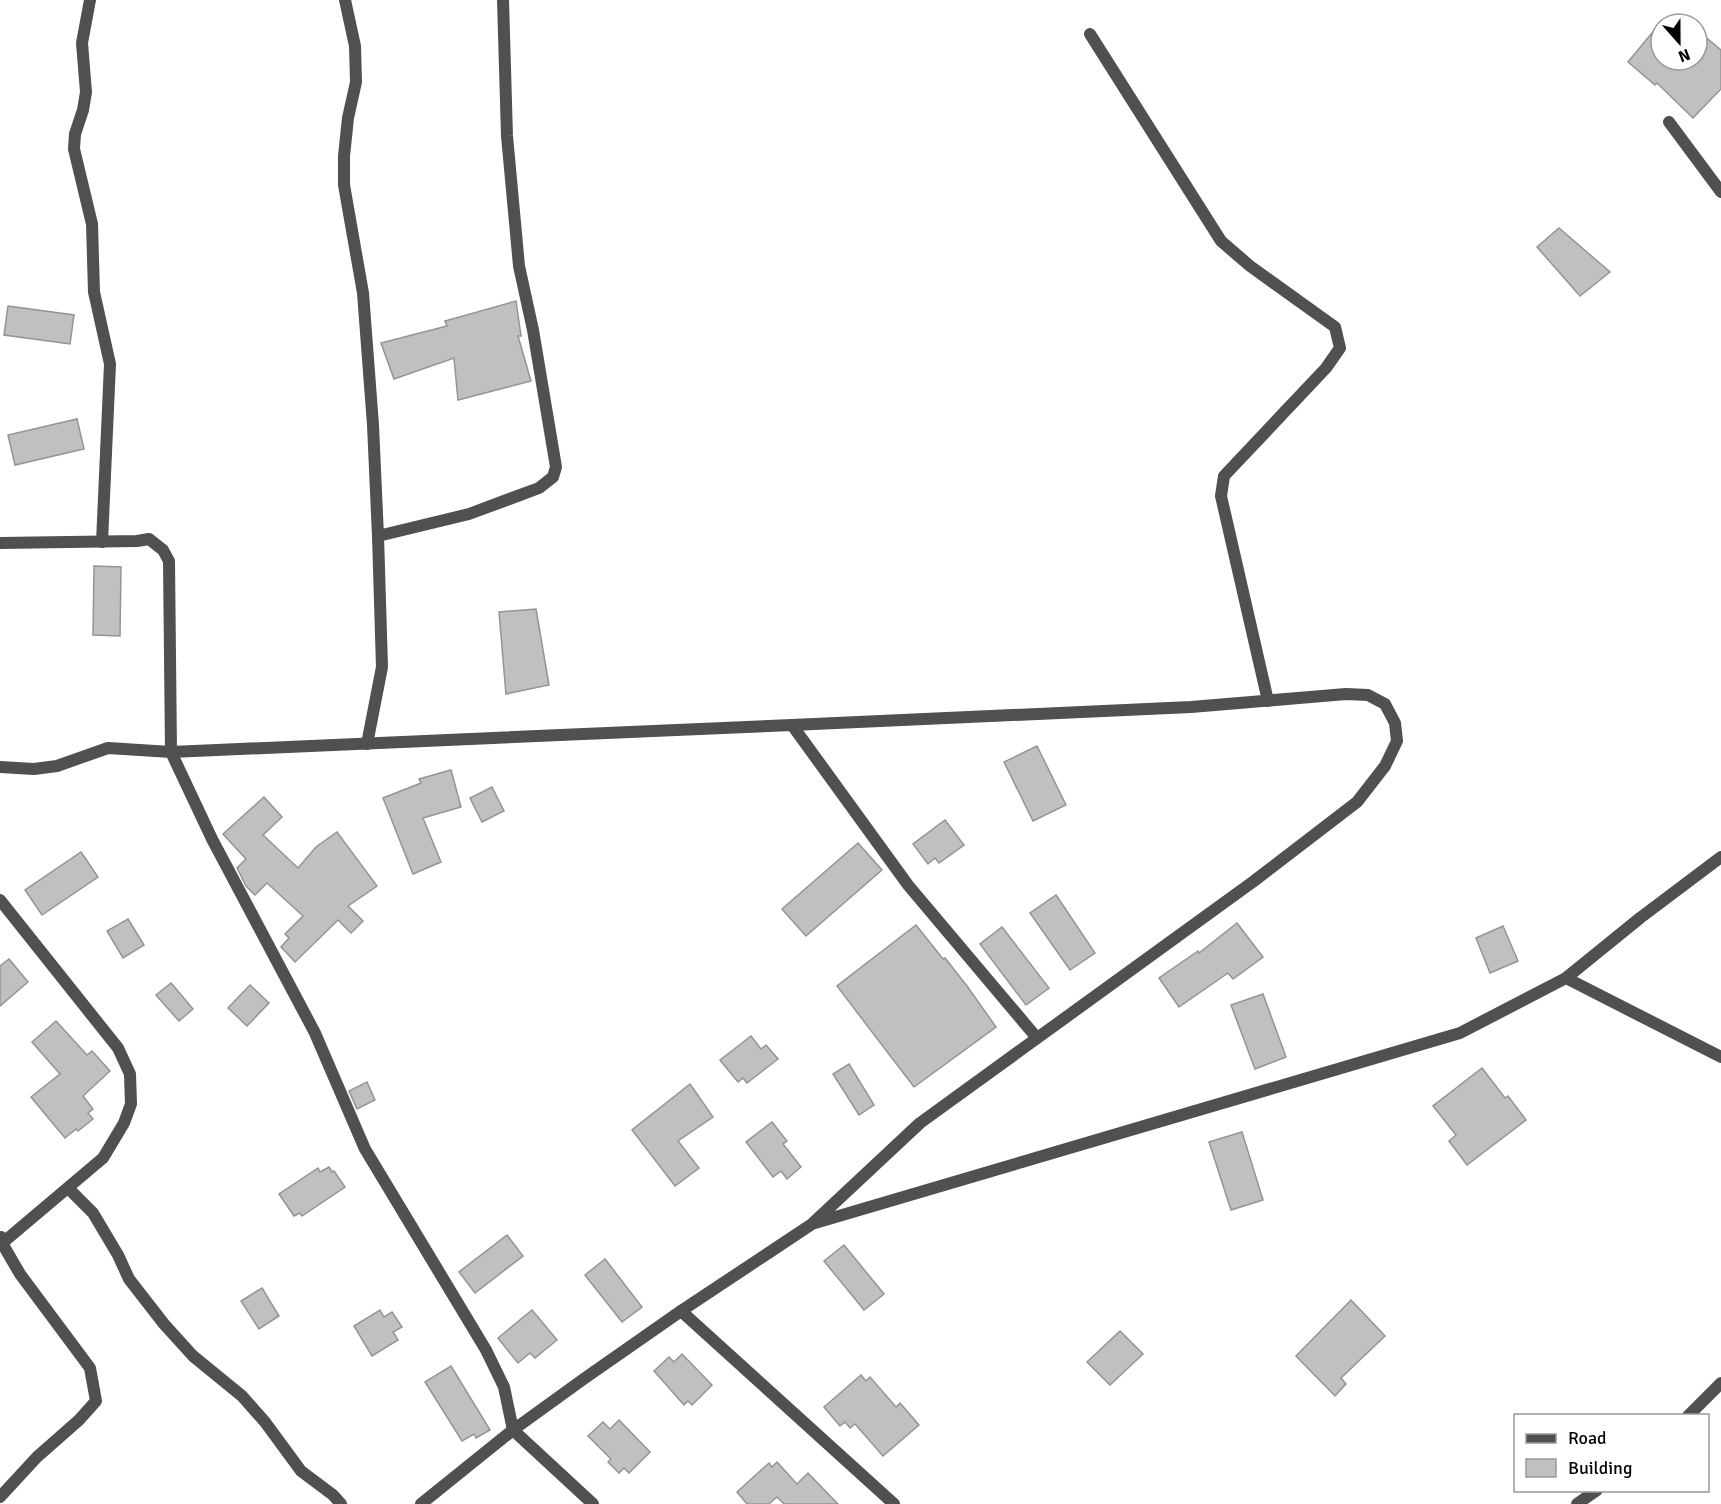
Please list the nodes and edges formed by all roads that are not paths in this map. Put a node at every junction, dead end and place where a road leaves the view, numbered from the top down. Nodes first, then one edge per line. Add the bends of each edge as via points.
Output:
1 (90, 0) edge
2 (345, 0) edge
3 (503, 0) edge
4 (1089, 34) dead end
5 (1669, 122) dead end
6 (1721, 192) edge
7 (378, 536) junction
8 (102, 542) junction
9 (0, 543) edge
10 (1268, 701) junction
11 (792, 724) junction
12 (368, 744) junction
13 (171, 752) junction
14 (0, 767) edge
15 (1721, 857) edge
16 (0, 900) edge
17 (1566, 978) junction
18 (1037, 1038) junction
19 (1721, 1057) edge
20 (68, 1188) junction
21 (812, 1224) junction
22 (1, 1241) edge
23 (681, 1311) junction
24 (1721, 1383) edge
25 (1690, 1414) edge
26 (513, 1430) junction
27 (1595, 1492) edge
28 (0, 1497) edge
29 (341, 1504) edge
30 (421, 1504) edge
31 (593, 1504) edge
32 (894, 1504) edge
33 (1577, 1504) edge

1 - 8 street via 82,43 86,92 74,149 92,224 94,292 110,364
2 - 7 street via 355,46 356,82 345,147 344,185 363,293
3 - 7 street via 507,136 519,266 556,467 553,477 539,488 469,514
4 - 10 street via 1221,241 1335,327 1340,348 1326,368 1224,476 1221,496
5 - 6 street
7 - 12 street via 381,667
8 - 9 street
8 - 13 street via 149,539 169,561
10 - 11 street
10 - 18 street via 1368,695 1385,704 1395,723 1398,741 1385,766 1357,802
11 - 12 street
11 - 18 street via 908,885
12 - 13 street
13 - 14 street via 108,748 57,766
13 - 26 street via 212,839 315,1033 365,1149 486,1350 504,1387
15 - 17 street
16 - 20 street via 118,1048 130,1074 131,1104 124,1123 103,1158
17 - 19 street
17 - 21 street via 1460,1033
18 - 21 street via 920,1123
20 - 22 street
20 - 29 street via 93,1213 129,1279 164,1324 193,1356 242,1396 301,1471
21 - 23 street
22 - 28 street via 57,1327 90,1368 96,1401
23 - 26 street
23 - 32 street
24 - 25 street
26 - 30 street
26 - 31 street
27 - 33 street

